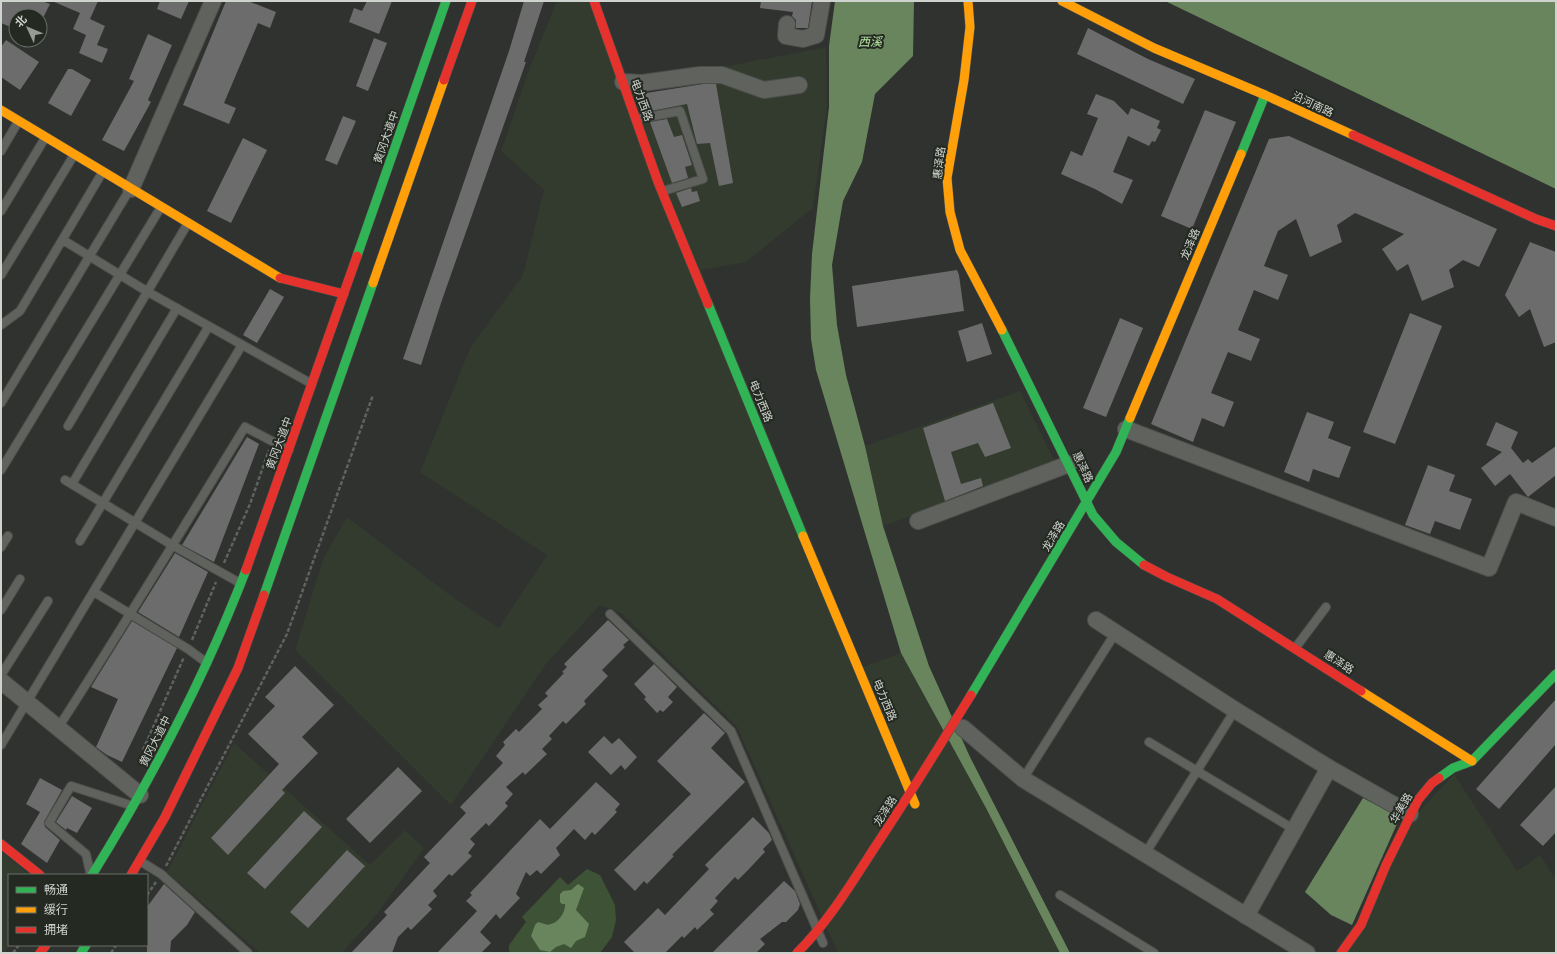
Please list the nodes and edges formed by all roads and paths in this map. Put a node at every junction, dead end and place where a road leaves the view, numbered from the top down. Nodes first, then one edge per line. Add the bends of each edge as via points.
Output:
1 (213, 1) edge
2 (446, 1) edge
3 (472, 1) edge
4 (594, 1) edge
5 (822, 1) edge
6 (968, 1) edge
7 (1062, 1) edge
8 (787, 24) dead end
9 (623, 82) junction
10 (799, 85) dead end
11 (1265, 95) junction
12 (1, 110) edge
13 (636, 119) junction
14 (1265, 121) dead end
15 (18, 122) junction
16 (45, 138) junction
17 (1, 151) edge
18 (74, 155) junction
19 (102, 172) junction
20 (131, 189) junction
21 (662, 191) junction
22 (161, 207) junction
23 (1, 211) edge
24 (189, 223) junction
25 (1556, 226) edge
26 (63, 240) junction
27 (90, 256) junction
28 (1, 275) edge
29 (120, 275) junction
30 (148, 292) junction
31 (344, 294) junction
32 (177, 308) junction
33 (1, 325) edge
34 (209, 326) junction
35 (242, 345) junction
36 (313, 384) junction
37 (373, 395) dead end
38 (1, 403) edge
39 (68, 426) dead end
40 (1130, 431) junction
41 (273, 440) junction
42 (289, 450) junction
43 (1069, 464) junction
44 (1119, 467) dead end
45 (1, 470) edge
46 (104, 503) junction
47 (1087, 503) junction
48 (1556, 518) edge
49 (918, 521) dead end
50 (135, 522) junction
51 (8, 536) dead end
52 (80, 541) dead end
53 (172, 544) junction
54 (1, 547) edge
55 (221, 571) junction
56 (20, 579) dead end
57 (241, 583) junction
58 (94, 592) junction
59 (48, 601) dead end
60 (1326, 607) dead end
61 (1, 610) edge
62 (610, 614) dead end
63 (131, 615) junction
64 (1096, 620) dead end
65 (1116, 632) junction
66 (1296, 648) junction
67 (188, 650) junction
68 (207, 663) junction
69 (1556, 674) edge
70 (1, 675) edge
71 (1, 681) edge
72 (28, 702) junction
73 (1235, 710) junction
74 (58, 728) junction
75 (963, 728) dead end
76 (1149, 742) dead end
77 (1, 745) edge
78 (140, 756) dead end
79 (1472, 760) junction
80 (1330, 768) junction
81 (1023, 779) junction
82 (911, 794) junction
83 (137, 801) junction
84 (916, 806) dead end
85 (1410, 814) junction
86 (1295, 830) junction
87 (1, 844) edge
88 (1145, 854) junction
89 (139, 861) junction
90 (162, 871) dead end
91 (39, 874) edge
92 (91, 874) edge
93 (92, 874) edge
94 (132, 874) edge
95 (158, 877) dead end
96 (148, 894) edge
97 (1060, 895) dead end
98 (1246, 916) junction
99 (818, 931) junction
100 (831, 934) dead end
101 (821, 946) joint
102 (248, 953) edge
103 (797, 953) edge
104 (1154, 953) edge
105 (1307, 953) edge
106 (1341, 953) edge

1 - 20 street
2 - 31 main road, 黄冈大道中
3 - 89 main road via 238,668 165,817
4 - 9 main road, 电力西路
5 - 8 street via 816,35 803,39 786,36
6 - 43 main road, 惠泽路 via 970,27 964,80 947,178 950,212 960,250
7 - 11 main road, 沿河南路 via 1154,48
9 - 10 street via 642,83 700,75 722,75 764,90
9 - 13 main road, 电力西路
11 - 25 main road, 沿河南路 via 1273,103
11 - 40 main road, 龙泽路
12 - 15 main road
13 - 21 main road, 电力西路
13 - 21 lane via 680,111 703,179
14 - 40 main road, 龙泽路
15 - 16 main road
15 - 17 lane
16 - 18 main road
16 - 23 lane
18 - 19 main road
18 - 28 lane
19 - 20 main road
19 - 26 lane
20 - 22 main road
20 - 27 lane
21 - 82 main road, 电力西路
22 - 24 main road
22 - 29 lane
24 - 30 lane
24 - 31 main road via 278,277
26 - 27 lane
26 - 33 lane via 20,311
27 - 29 lane
27 - 38 lane
29 - 30 lane
29 - 45 lane
30 - 32 lane
30 - 39 lane
31 - 36 main road, 黄冈大道中
32 - 34 lane
32 - 46 lane via 68,482
34 - 35 lane
34 - 46 lane
35 - 36 lane
35 - 50 lane
36 - 42 main road, 黄冈大道中
37 - 90 path via 287,634
40 - 44 main road, 龙泽路
40 - 47 main road, 龙泽路
40 - 48 street via 1489,568 1516,502
41 - 42 lane
41 - 53 lane via 245,427
41 - 55 path via 250,504
42 - 57 main road, 黄冈大道中
43 - 47 main road, 惠泽路
43 - 49 street
46 - 50 lane
46 - 52 lane
47 - 66 main road, 惠泽路 via 1093,515 1116,542 1143,564 1217,599
47 - 82 main road, 龙泽路
50 - 53 lane
50 - 58 lane
51 - 54 lane
53 - 55 lane
53 - 63 lane
55 - 57 lane
55 - 67 path
56 - 61 lane
57 - 68 main road, 黄冈大道中
58 - 63 lane
58 - 72 lane
59 - 70 lane
60 - 66 lane
62 - 99 lane via 731,731
63 - 67 lane
63 - 74 lane
64 - 65 street
65 - 73 street
65 - 81 lane
66 - 79 main road, 惠泽路
67 - 68 lane
67 - 78 path
68 - 83 main road, 黄冈大道中
69 - 79 main road, 华美路
71 - 72 street
72 - 74 street
72 - 77 lane
73 - 80 street
73 - 88 lane
74 - 83 street
75 - 81 street
76 - 86 lane
79 - 85 main road, 华美路 via 1453,768 1432,783
80 - 85 street
80 - 86 street
81 - 88 street
82 - 84 main road, 电力西路
82 - 99 main road, 龙泽路
83 - 92 lane via 71,786 49,823 86,854
83 - 93 main road, 黄冈大道中
85 - 106 main road, 华美路 via 1361,925
86 - 98 street
87 - 91 main road
88 - 98 street
89 - 94 main road
89 - 102 lane via 161,874
95 - 96 path
97 - 104 lane
98 - 105 street
99 - 101 lane
99 - 103 main road, 龙泽路
100 - 101 main road

